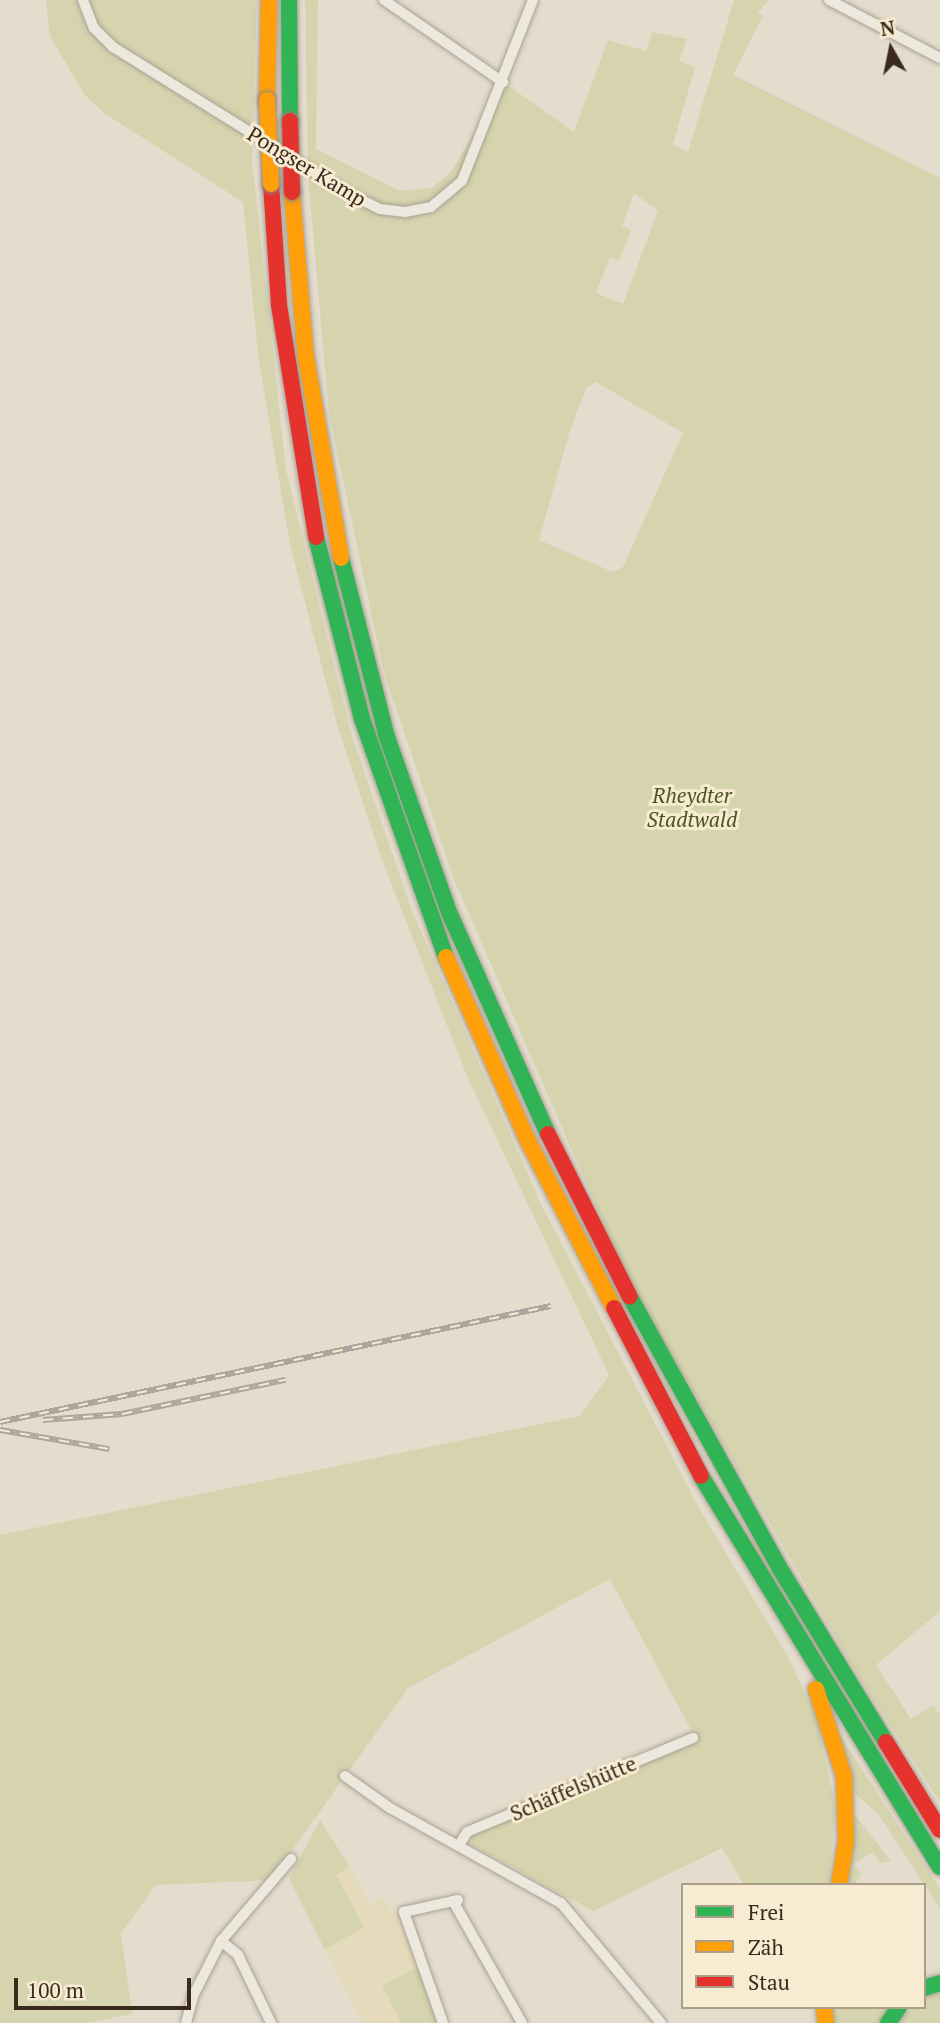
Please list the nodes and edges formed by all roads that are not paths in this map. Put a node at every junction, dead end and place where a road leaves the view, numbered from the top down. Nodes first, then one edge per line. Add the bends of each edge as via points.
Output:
1 (83, 0) edge
2 (269, 0) edge
3 (289, 0) edge
4 (384, 0) edge
5 (533, 0) edge
6 (829, 0) edge
7 (940, 58) edge
8 (503, 82) junction
9 (774, 1601) junction
10 (693, 1738) dead end
11 (345, 1776) dead end
12 (940, 1830) edge
13 (458, 1845) junction
14 (291, 1859) dead end
15 (940, 1867) edge
16 (839, 1883) edge
17 (221, 1941) junction
18 (186, 2023) edge
19 (271, 2023) edge
20 (443, 2023) edge
21 (522, 2023) edge
22 (661, 2023) edge

1 - 8 street, Pongser Kamp via 94,28 113,47 309,170 393,212 431,207 453,191 474,155
2 - 9 highway, bridge via 267,100 279,305 309,511 332,613 398,834 487,1053 588,1264
3 - 12 highway, bridge via 292,192 306,357 343,569 387,737 449,912 529,1095 632,1301 779,1567
4 - 8 street
5 - 8 street, Pongser Kamp
6 - 7 street
9 - 15 highway
9 - 16 highway via 839,1748 846,1816
10 - 13 street, Schäffelshütte via 467,1832
11 - 13 street via 390,1808
13 - 22 street via 561,1903
14 - 17 street
17 - 18 street via 194,1994
17 - 19 street via 239,1955
20 - 21 street via 404,1912 456,1900

